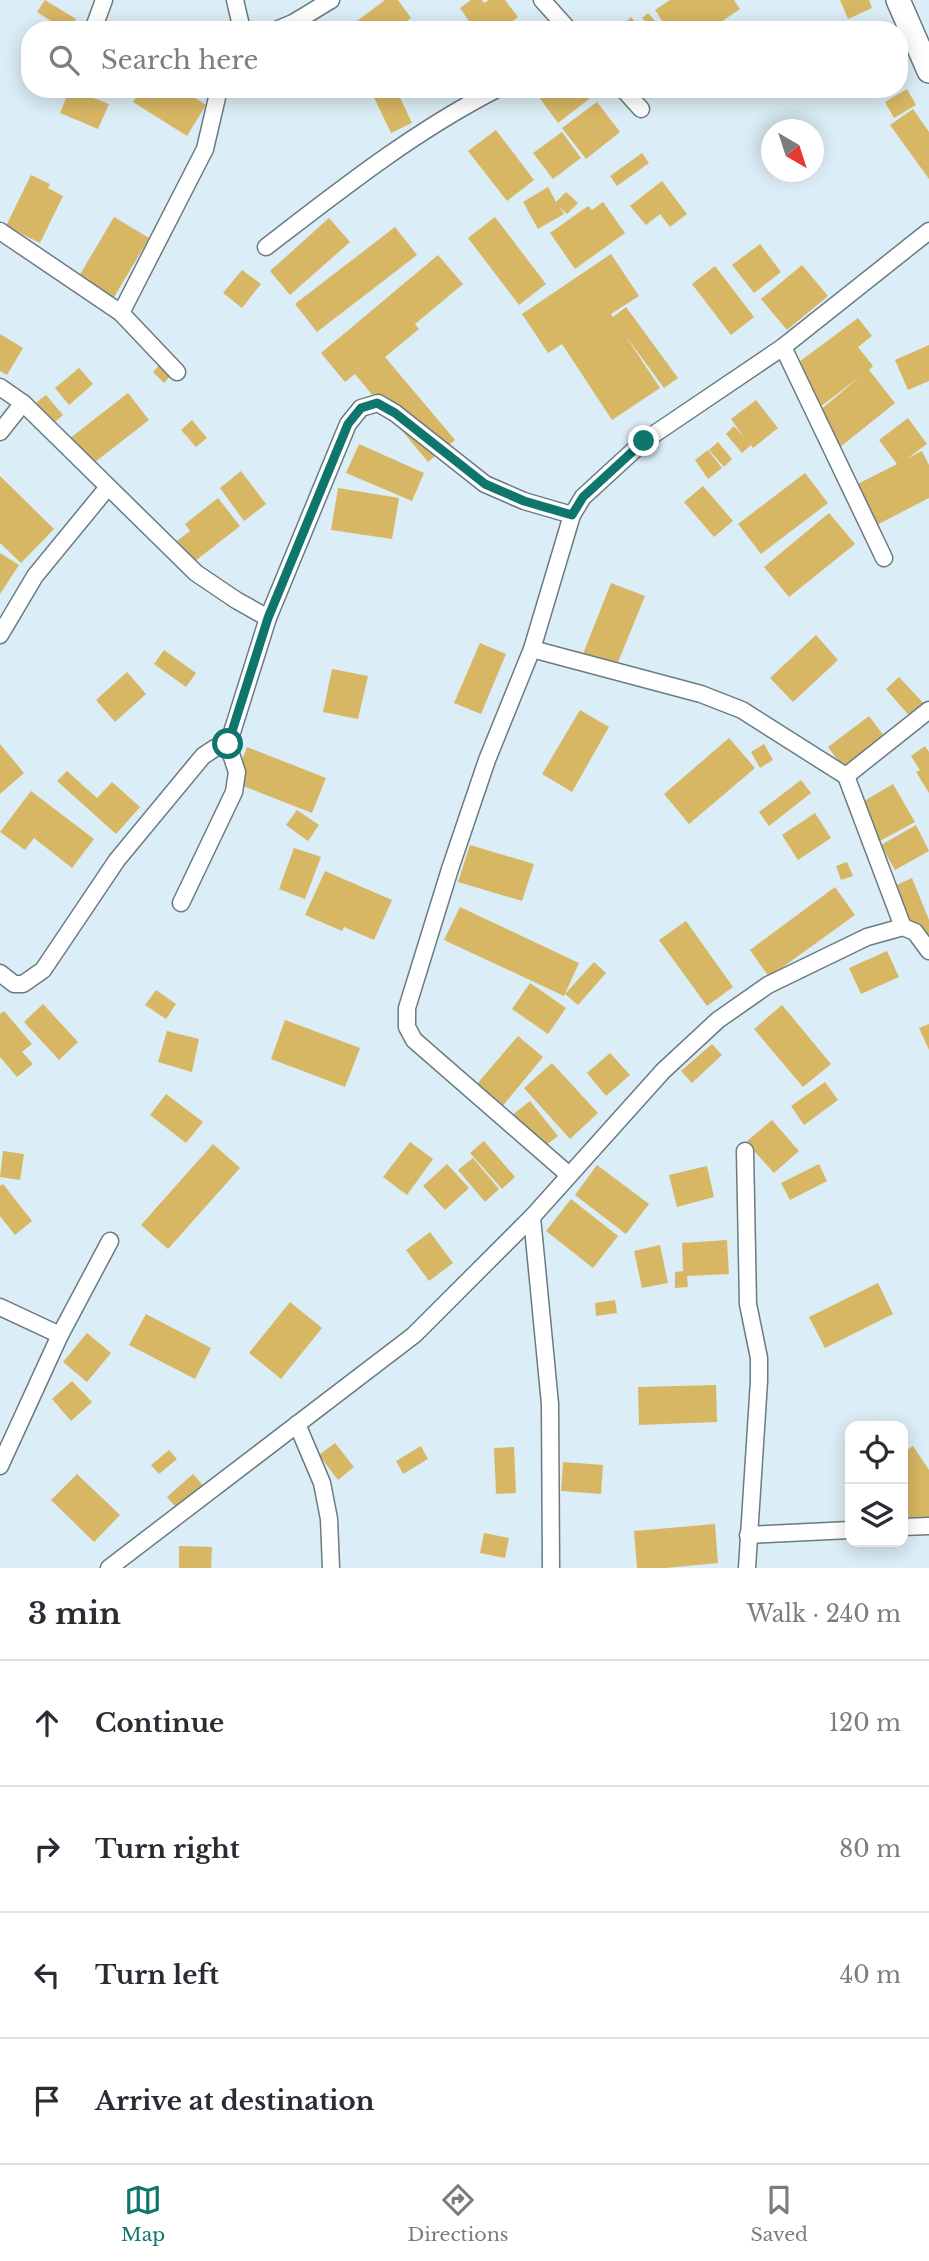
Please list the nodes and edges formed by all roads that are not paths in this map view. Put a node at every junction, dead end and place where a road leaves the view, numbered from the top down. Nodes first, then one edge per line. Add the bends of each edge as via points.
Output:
1 (104, 0) edge
2 (235, 0) edge
3 (331, 0) edge
4 (542, 0) edge
5 (898, 0) edge
6 (96, 21) edge
7 (240, 21) edge
8 (296, 21) edge
9 (561, 21) edge
10 (907, 21) edge
11 (908, 23) edge
12 (929, 71) edge
13 (217, 98) edge
14 (479, 98) edge
15 (631, 98) edge
16 (641, 109) dead end
17 (0, 231) edge
18 (929, 231) edge
19 (266, 247) dead end
20 (121, 313) junction
21 (783, 347) junction
22 (177, 372) dead end
23 (0, 387) edge
24 (23, 403) junction
25 (0, 432) edge
26 (107, 487) junction
27 (572, 515) junction
28 (884, 558) dead end
29 (268, 618) junction
30 (0, 635) edge
31 (532, 649) junction
32 (929, 710) edge
33 (228, 744) junction
34 (845, 776) junction
35 (181, 903) dead end
36 (903, 927) junction
37 (929, 951) edge
38 (0, 973) edge
39 (745, 1151) dead end
40 (569, 1175) junction
41 (532, 1217) junction
42 (110, 1241) dead end
43 (0, 1307) edge
44 (60, 1335) junction
45 (297, 1424) junction
46 (0, 1466) edge
47 (929, 1526) edge
48 (908, 1527) edge
49 (845, 1530) edge
50 (748, 1535) junction
51 (127, 1561) edge
52 (109, 1568) edge
53 (331, 1568) edge
54 (551, 1568) edge
55 (747, 1568) edge

1 - 6 street
2 - 7 street
3 - 8 street
4 - 9 street
5 - 10 main road
11 - 12 main road
13 - 20 street via 205,149
14 - 19 street via 406,142
15 - 16 street
17 - 20 street
18 - 21 street
20 - 22 street
21 - 27 street via 644,441 583,497
21 - 28 street
23 - 24 street
24 - 25 street
24 - 26 street
26 - 29 street via 196,573
26 - 30 street via 35,576
27 - 29 street via 485,484 395,413 377,403 361,408 348,424
27 - 31 street
29 - 33 street
31 - 34 street via 701,694 742,710
31 - 40 street via 450,869 407,1008 407,1027 414,1040
32 - 34 street
33 - 35 street via 237,772 234,792
33 - 38 street via 203,757 117,860 43,970 23,984 13,984
34 - 36 street
36 - 37 street via 915,932
36 - 40 street via 867,937 768,985 718,1020 663,1071
39 - 50 street via 748,1304 759,1358
40 - 41 street
41 - 45 street via 414,1335
41 - 54 street via 550,1404
42 - 44 street
43 - 44 street
44 - 46 street
45 - 51 street
45 - 53 street via 322,1483
47 - 48 street
49 - 50 street
50 - 55 street
51 - 52 street

